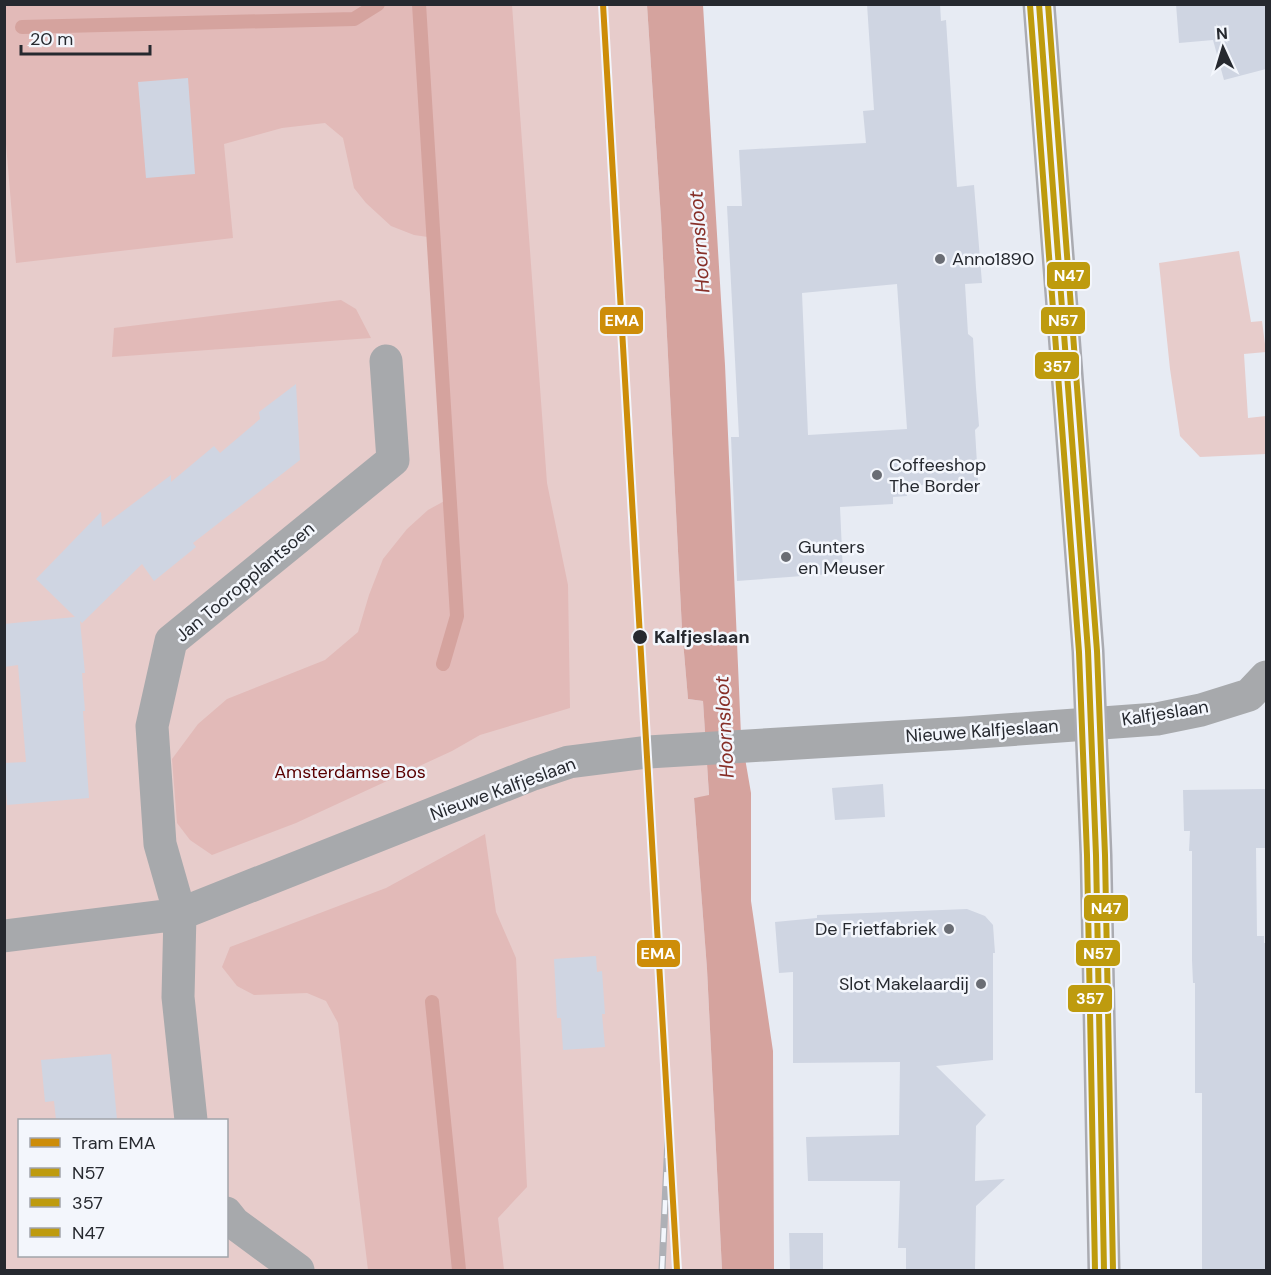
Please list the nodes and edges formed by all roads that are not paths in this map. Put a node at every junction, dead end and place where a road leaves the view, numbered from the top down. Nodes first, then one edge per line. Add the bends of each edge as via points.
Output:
1 (1039, 4) edge
2 (386, 361) dead end
3 (1261, 694) edge
4 (1091, 723) junction
5 (180, 914) junction
6 (4, 936) edge
7 (190, 1119) edge
8 (228, 1216) edge
9 (298, 1270) edge
10 (1104, 1270) edge

1 - 4 main road
2 - 5 street, Jan Tooropplantsoen via 393,460 171,641 152,726 160,844
3 - 4 street, Kalfjeslaan via 1165,717
4 - 5 street, Nieuwe Kalfjeslaan via 620,755 569,762
4 - 10 main road
5 - 6 street, Nieuwe Kalfjeslaan
5 - 7 street, Jan Tooropplantsoen via 178,997
8 - 9 street

